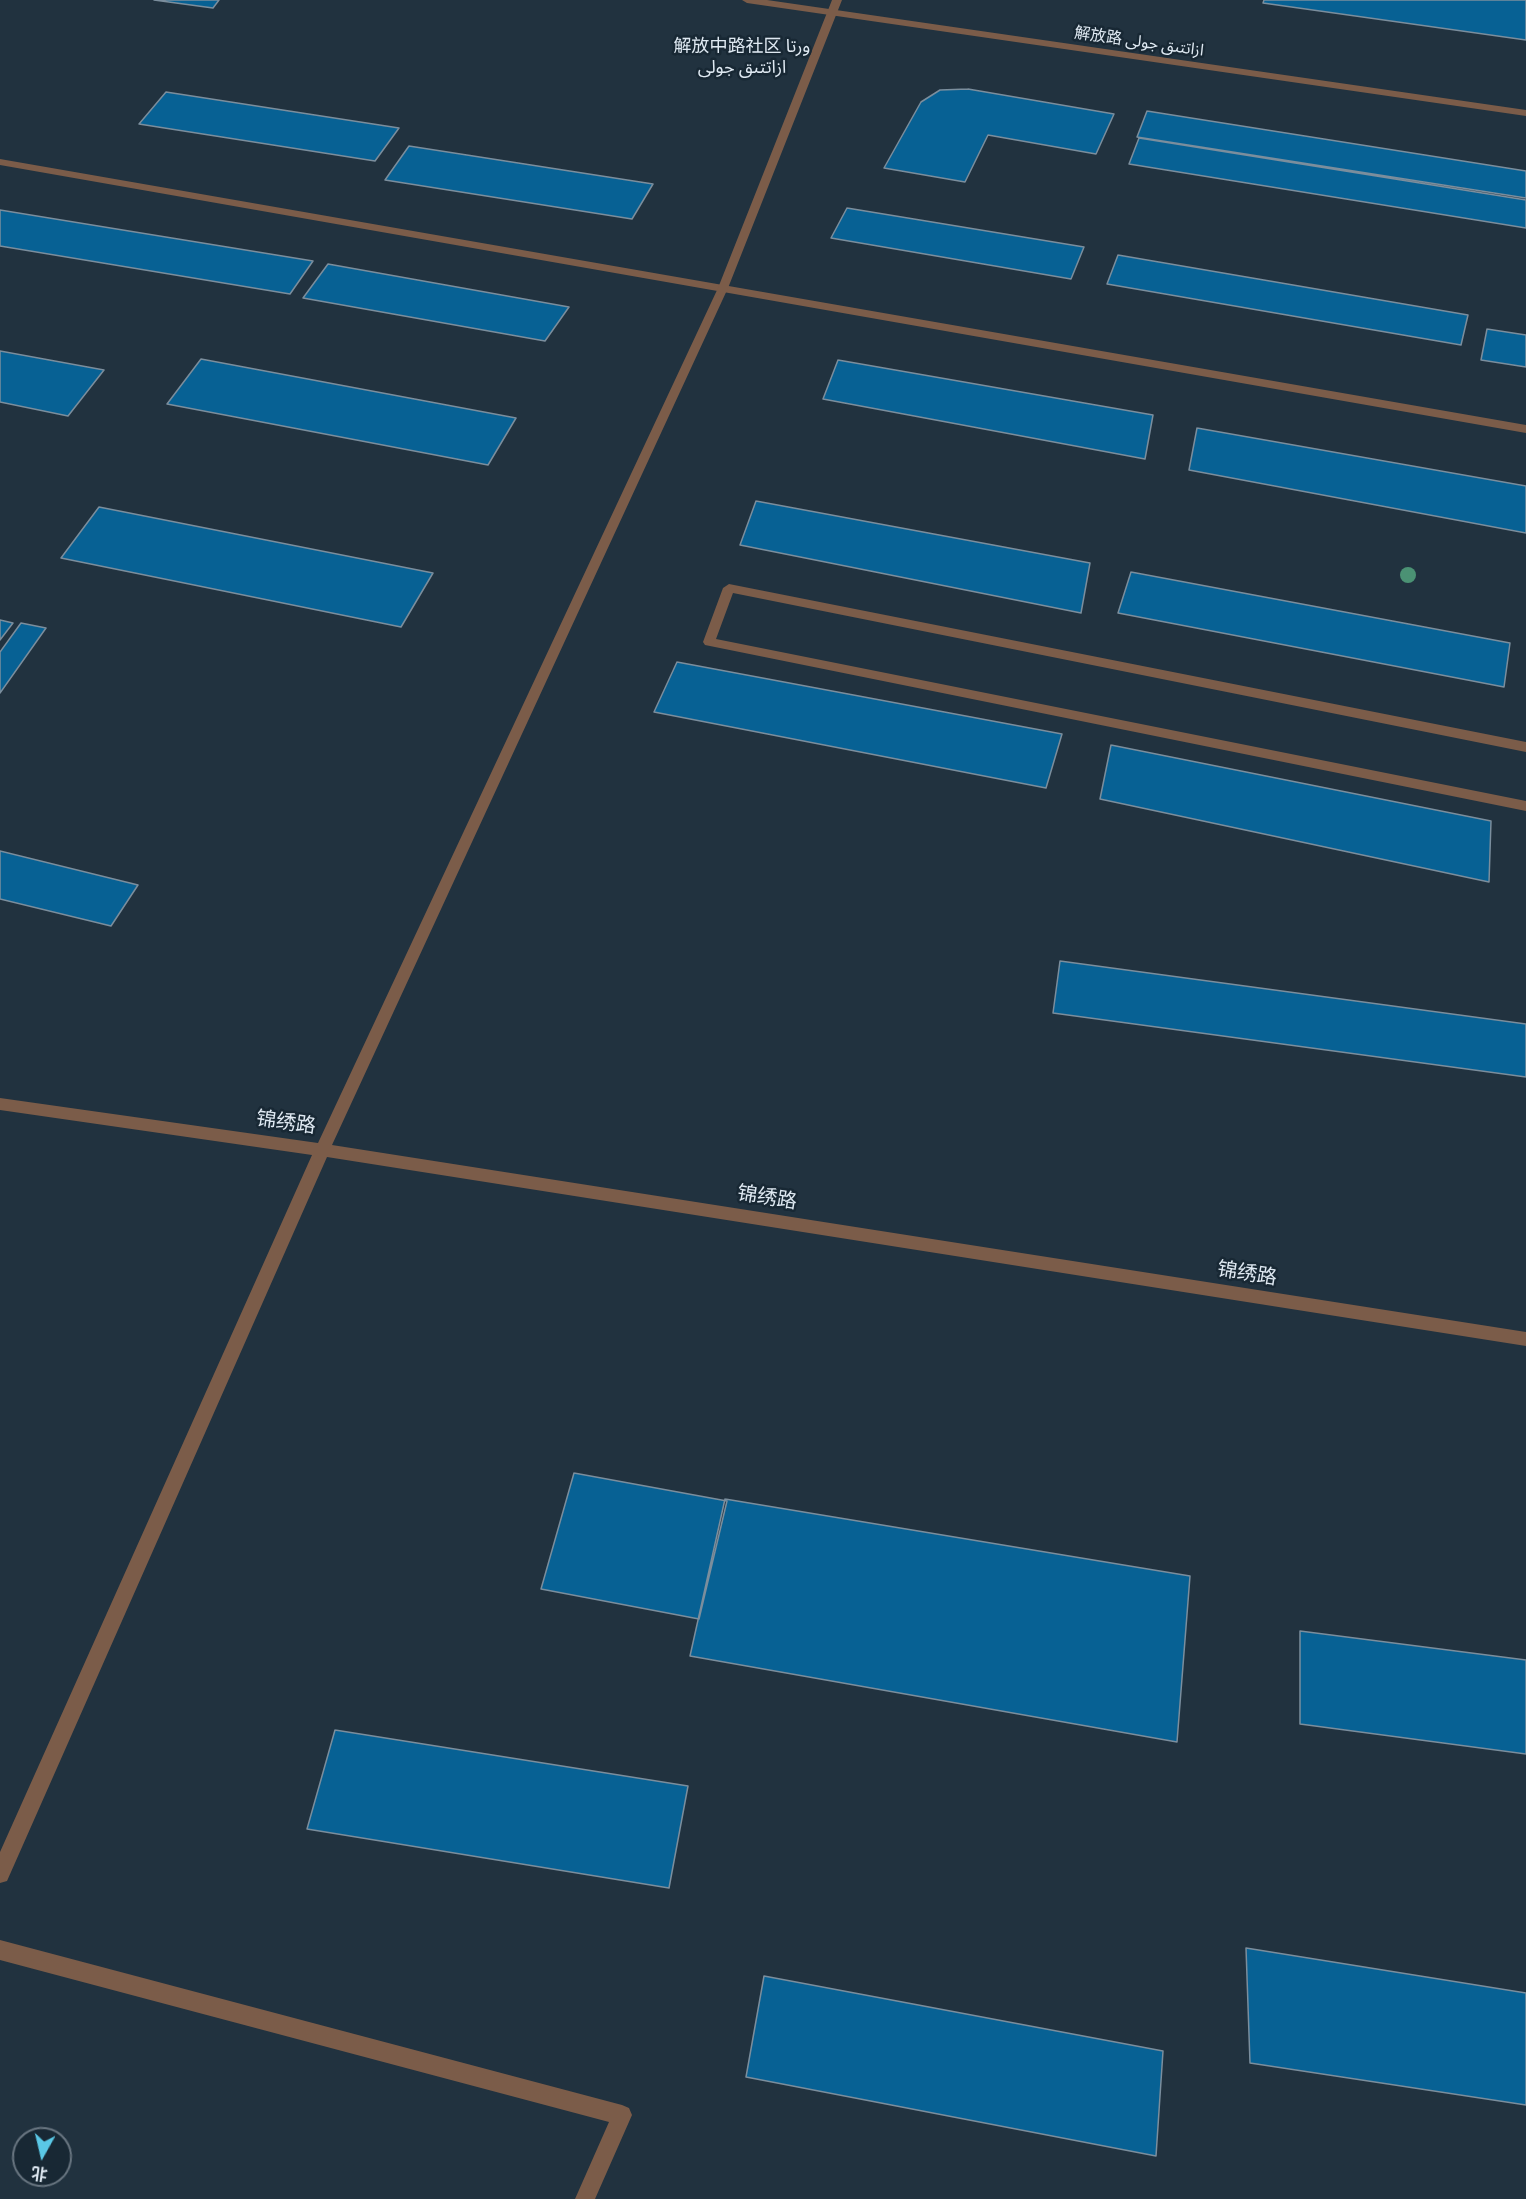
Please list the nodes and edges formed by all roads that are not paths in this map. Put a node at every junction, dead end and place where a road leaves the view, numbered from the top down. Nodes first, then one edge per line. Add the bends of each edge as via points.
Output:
1 (747, 0) edge
2 (834, 6) edge
3 (1526, 112) edge
4 (0, 162) edge
5 (723, 288) junction
6 (1526, 429) edge
7 (1526, 747) edge
8 (1526, 806) edge
9 (0, 1104) edge
10 (322, 1150) junction
11 (1526, 1339) edge
12 (0, 1874) edge
13 (0, 1950) edge
14 (585, 2199) edge

1 - 2 street, 解放路 ازاتتىق جولى
2 - 3 street, 解放路 ازاتتىق جولى
2 - 5 street
4 - 5 street
5 - 6 street
5 - 10 street
7 - 8 street via 729,588 709,642
9 - 10 street, 锦绣路
10 - 11 street, 锦绣路
10 - 12 street
13 - 14 street via 622,2115

